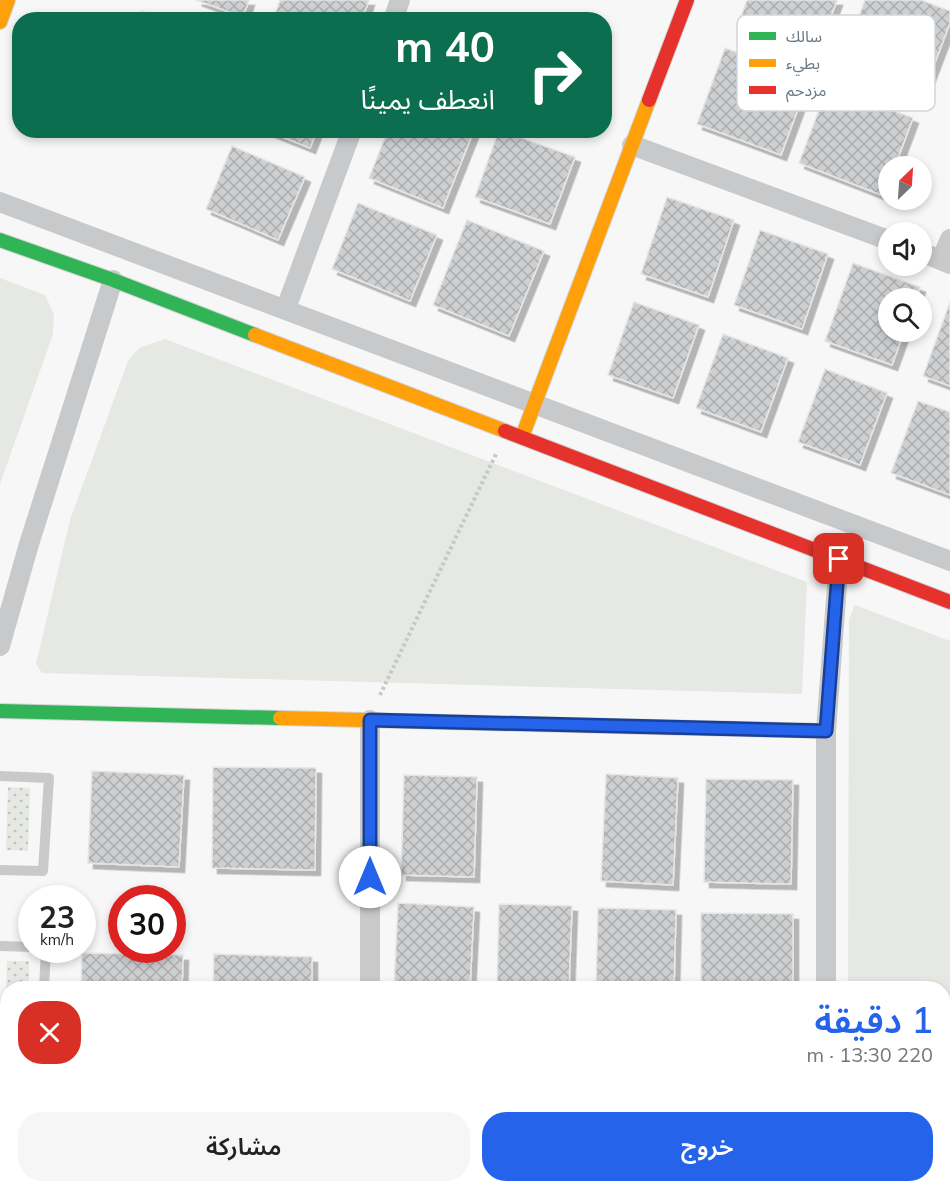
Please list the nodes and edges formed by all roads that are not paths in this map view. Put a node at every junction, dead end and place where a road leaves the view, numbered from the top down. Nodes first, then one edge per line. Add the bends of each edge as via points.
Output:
1 (8, 0) edge
2 (687, 0) edge
3 (0, 22) edge
4 (349, 138) edge
5 (632, 145) junction
6 (0, 201) edge
7 (878, 236) edge
8 (950, 239) edge
9 (0, 240) edge
10 (945, 262) edge
11 (113, 280) junction
12 (286, 308) junction
13 (534, 403) junction
14 (522, 437) junction
15 (839, 559) junction
16 (950, 561) edge
17 (950, 602) edge
18 (0, 646) edge
19 (0, 711) edge
20 (370, 720) junction
21 (826, 731) junction
22 (0, 776) edge
23 (0, 870) edge
24 (0, 946) edge
25 (18, 947) edge
26 (45, 963) edge
27 (44, 981) edge
28 (370, 981) edge
29 (826, 981) edge

1 - 3 street
2 - 5 street
4 - 12 street
5 - 7 street
5 - 13 street
6 - 12 street
8 - 10 street
9 - 11 street
11 - 14 street
11 - 18 street
12 - 13 street
13 - 14 street
13 - 16 street
14 - 15 street
15 - 17 street
15 - 21 street
19 - 20 street
20 - 21 street
20 - 28 street
21 - 29 street
22 - 23 lane via 49,778 43,871
24 - 25 lane
26 - 27 lane

